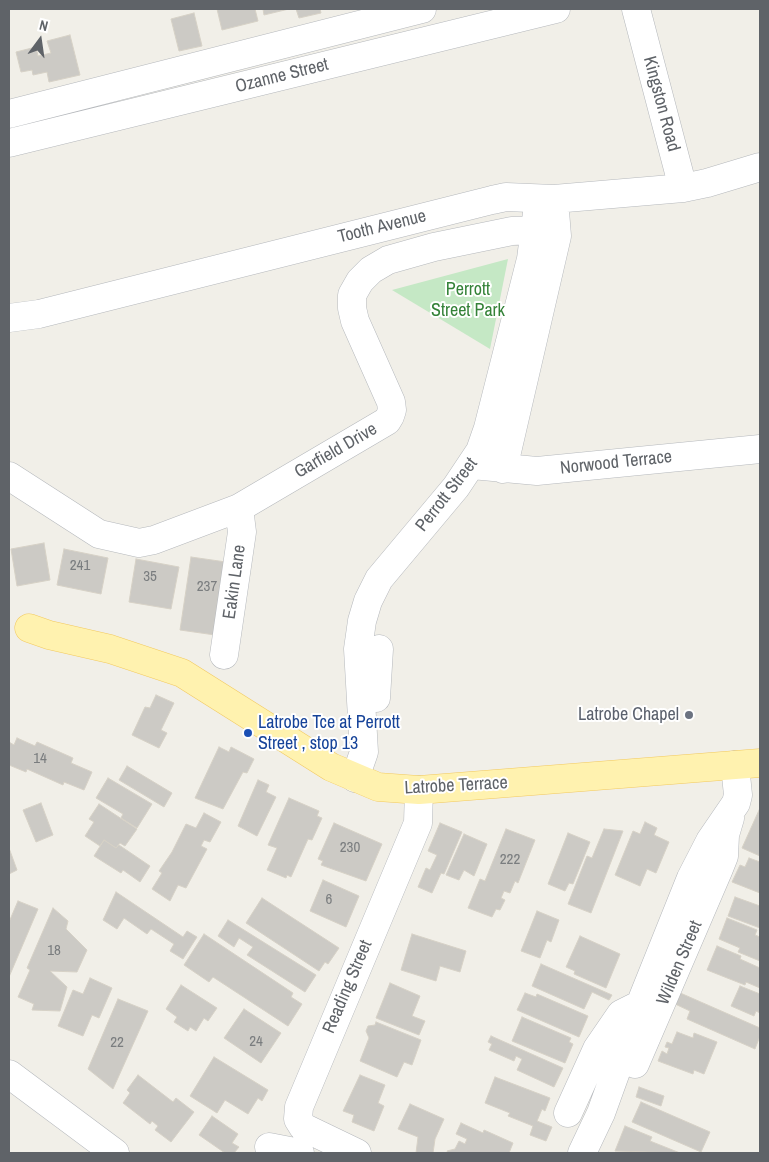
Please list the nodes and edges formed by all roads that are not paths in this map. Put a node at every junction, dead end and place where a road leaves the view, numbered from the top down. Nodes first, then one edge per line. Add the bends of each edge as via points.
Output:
1 (422, 9) edge
2 (556, 9) edge
3 (635, 12) edge
4 (9, 114) edge
5 (9, 144) edge
6 (760, 167) edge
7 (682, 188) junction
8 (547, 199) junction
9 (535, 230) junction
10 (9, 318) edge
11 (760, 449) edge
12 (472, 465) junction
13 (503, 469) junction
14 (9, 476) edge
15 (239, 508) junction
16 (19, 627) edge
17 (379, 649) dead end
18 (224, 655) dead end
19 (363, 721) junction
20 (748, 764) edge
21 (355, 778) junction
22 (419, 790) junction
23 (736, 803) junction
24 (640, 1005) junction
25 (9, 1074) edge
26 (568, 1113) dead end
27 (601, 1113) junction
28 (269, 1147) dead end
29 (115, 1153) edge
30 (300, 1153) edge
31 (357, 1153) edge
32 (582, 1153) edge

1 - 4 street, Ozanne Street
2 - 5 street, Ozanne Street
3 - 7 street, Kingston Road
6 - 7 street, Tooth Avenue
7 - 8 street, Tooth Avenue
8 - 9 street, Perrott Street
8 - 10 street, Tooth Avenue via 506,197 492,200 39,314
8 - 13 street, Perrott Street via 556,236
9 - 12 street, Perrott Street via 531,259 488,428
9 - 15 street, Garfield Drive via 505,232 434,247 388,260 371,270 352,295 352,308 391,402 390,416 387,421
11 - 13 street, Norwood Terrace via 537,471
12 - 13 street, Norwood Terrace
12 - 19 street, Perrott Street via 379,579 368,601 358,649
14 - 15 street, Garfield Drive via 99,534 139,543
15 - 18 street, Eakin Lane via 242,532
16 - 21 main road, Latrobe Terrace via 110,649 182,673 308,753
17 - 19 street via 376,699
19 - 21 street, Perrott Street via 364,752
20 - 22 main road, Latrobe Terrace
20 - 23 street, Wilden Street
21 - 22 main road, Latrobe Terrace via 378,787
22 - 31 street, Reading Street via 418,823 298,1110 303,1127
23 - 24 street, Wilden Street via 695,869
23 - 27 street, Wilden Street via 726,831 724,856 688,946 633,1069
24 - 26 street, Wilden Street via 621,1014 599,1046
24 - 27 street, Wilden Street
25 - 29 street
27 - 32 street, Wilden Street
28 - 30 street

